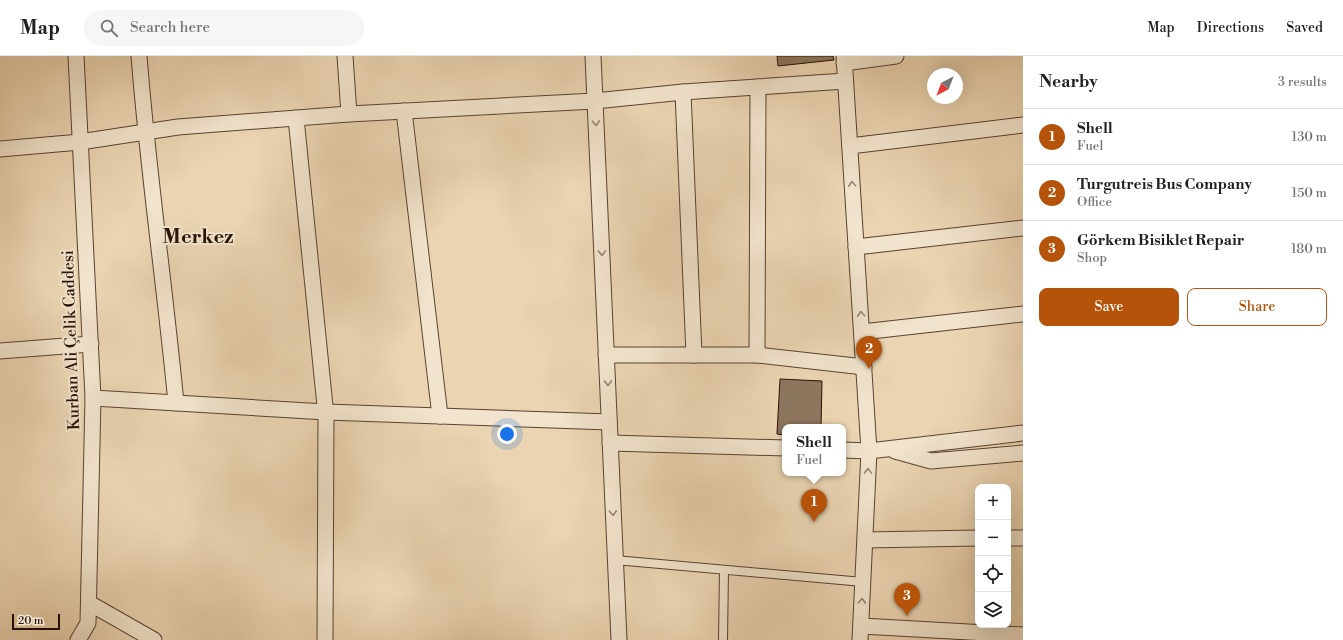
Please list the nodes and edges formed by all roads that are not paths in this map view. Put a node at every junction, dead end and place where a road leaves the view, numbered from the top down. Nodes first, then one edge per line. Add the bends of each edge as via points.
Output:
1 (76, 56) edge
2 (139, 56) edge
3 (345, 56) edge
4 (593, 56) edge
5 (896, 56) edge
6 (844, 60) edge
7 (846, 81) junction
8 (758, 87) junction
9 (683, 92) junction
10 (595, 101) junction
11 (404, 111) junction
12 (349, 114) junction
13 (296, 118) junction
14 (1023, 125) edge
15 (145, 132) junction
16 (80, 142) junction
17 (850, 146) junction
18 (0, 149) edge
19 (1023, 228) edge
20 (856, 247) junction
21 (1023, 314) edge
22 (862, 332) junction
23 (91, 344) junction
24 (0, 351) edge
25 (606, 355) junction
26 (694, 355) junction
27 (757, 355) junction
28 (864, 367) junction
29 (94, 398) junction
30 (176, 403) junction
31 (326, 412) junction
32 (440, 416) junction
33 (609, 422) junction
34 (1023, 433) edge
35 (610, 443) junction
36 (782, 448) edge
37 (886, 448) junction
38 (846, 450) edge
39 (869, 450) junction
40 (1023, 453) edge
41 (975, 538) edge
42 (1011, 538) edge
43 (1023, 538) edge
44 (866, 540) junction
45 (615, 560) junction
46 (724, 570) junction
47 (863, 582) junction
48 (89, 603) junction
49 (860, 633) edge
50 (1023, 635) edge
51 (78, 640) edge
52 (154, 640) edge
53 (324, 640) edge
54 (619, 640) edge
55 (723, 640) edge

1 - 16 street, Kurban Ali Çelik Caddesi
2 - 15 street
3 - 12 street
4 - 10 street
5 - 6 street
6 - 7 street
7 - 8 street
7 - 17 street
8 - 9 street
8 - 27 street
9 - 10 street
9 - 26 street
10 - 11 street
10 -> 25 street
11 - 12 street
11 - 32 street
12 - 13 street
13 - 15 street
13 - 31 street
14 - 17 street
15 - 16 street
15 - 30 street via 167,305
16 - 18 street
16 - 23 street, Kurban Ali Çelik Caddesi
20 -> 17 street
19 - 20 street
22 -> 20 street
21 - 22 street
22 - 28 street
23 - 24 street
23 - 29 street, Kurban Ali Çelik Caddesi
25 - 26 street
25 -> 33 street
26 - 27 street
27 - 28 street
28 - 39 street
29 - 30 street
29 - 48 street, Kurban Ali Çelik Caddesi
30 - 31 street
31 - 32 street
31 - 53 street
32 - 33 street
33 - 35 street
34 - 37 street
35 - 36 street
35 -> 45 street
37 - 39 street
37 - 40 street via 931,461
38 - 39 street
44 -> 39 street
41 - 44 street
42 - 43 street
44 - 47 street
45 - 46 lane
45 - 54 street
46 - 47 lane
46 - 55 lane
49 -> 47 street
48 - 51 street, Kurban Ali Çelik Caddesi via 88,623
48 - 52 street
49 - 50 street

